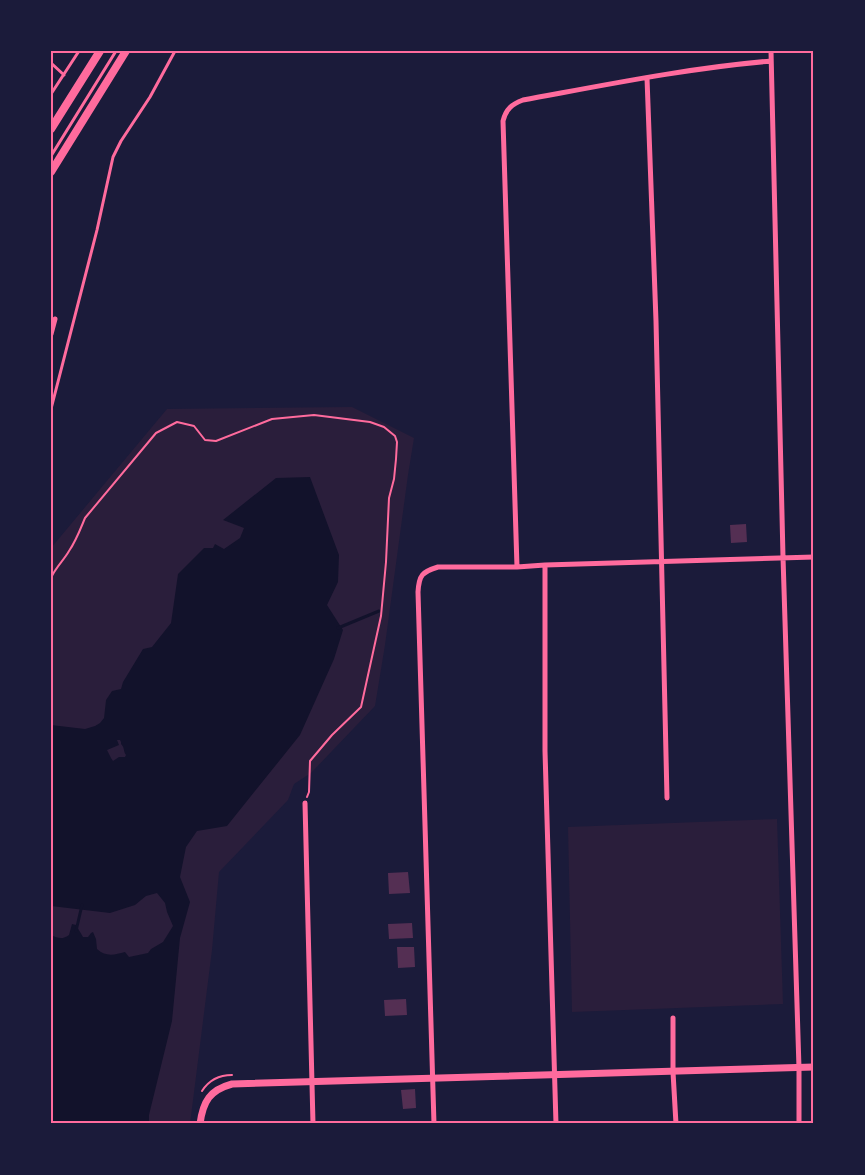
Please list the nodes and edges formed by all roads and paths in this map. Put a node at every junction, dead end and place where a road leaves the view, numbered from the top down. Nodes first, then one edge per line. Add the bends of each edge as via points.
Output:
1 (79, 51) edge
2 (100, 51) edge
3 (116, 51) edge
4 (126, 51) edge
5 (175, 51) edge
6 (771, 51) edge
7 (771, 61) junction
8 (51, 63) edge
9 (64, 75) junction
10 (648, 78) junction
11 (51, 94) edge
12 (51, 129) edge
13 (51, 156) edge
14 (51, 172) edge
15 (54, 319) dead end
16 (51, 334) edge
17 (51, 409) edge
18 (814, 556) edge
19 (783, 557) junction
20 (662, 561) junction
21 (545, 564) junction
22 (516, 567) junction
23 (51, 578) edge
24 (666, 798) dead end
25 (305, 803) joint
26 (673, 1018) dead end
27 (814, 1067) edge
28 (799, 1068) junction
29 (674, 1072) junction
30 (554, 1075) junction
31 (433, 1078) junction
32 (312, 1081) junction
33 (200, 1124) edge
34 (313, 1124) edge
35 (434, 1124) edge
36 (556, 1124) edge
37 (676, 1124) edge
38 (799, 1124) edge

1 - 9 lane
2 - 12 main road
3 - 13 lane
4 - 14 main road
5 - 17 lane via 113,157
6 - 7 street
7 - 10 street via 713,66
7 - 19 street
8 - 9 lane
9 - 11 lane
10 - 20 street
10 - 22 street via 516,102 507,110 503,121
15 - 16 street
18 - 19 street
19 - 20 street
19 - 28 street
20 - 21 street
20 - 24 street
21 - 22 street
21 - 30 street
22 - 31 street via 438,567 427,570 419,581
23 - 25 path via 69,552 85,518 156,434 177,422 194,426 205,440 216,440 272,419 314,415 370,422 395,436 396,459 388,498 381,616 360,707 310,761 309,792
25 - 32 street
26 - 29 street
27 - 28 street
28 - 29 street
28 - 38 street
29 - 30 street
29 - 37 street
30 - 31 street
30 - 36 street
31 - 32 street
31 - 35 street
32 - 33 street via 224,1086 204,1104
32 - 34 street

